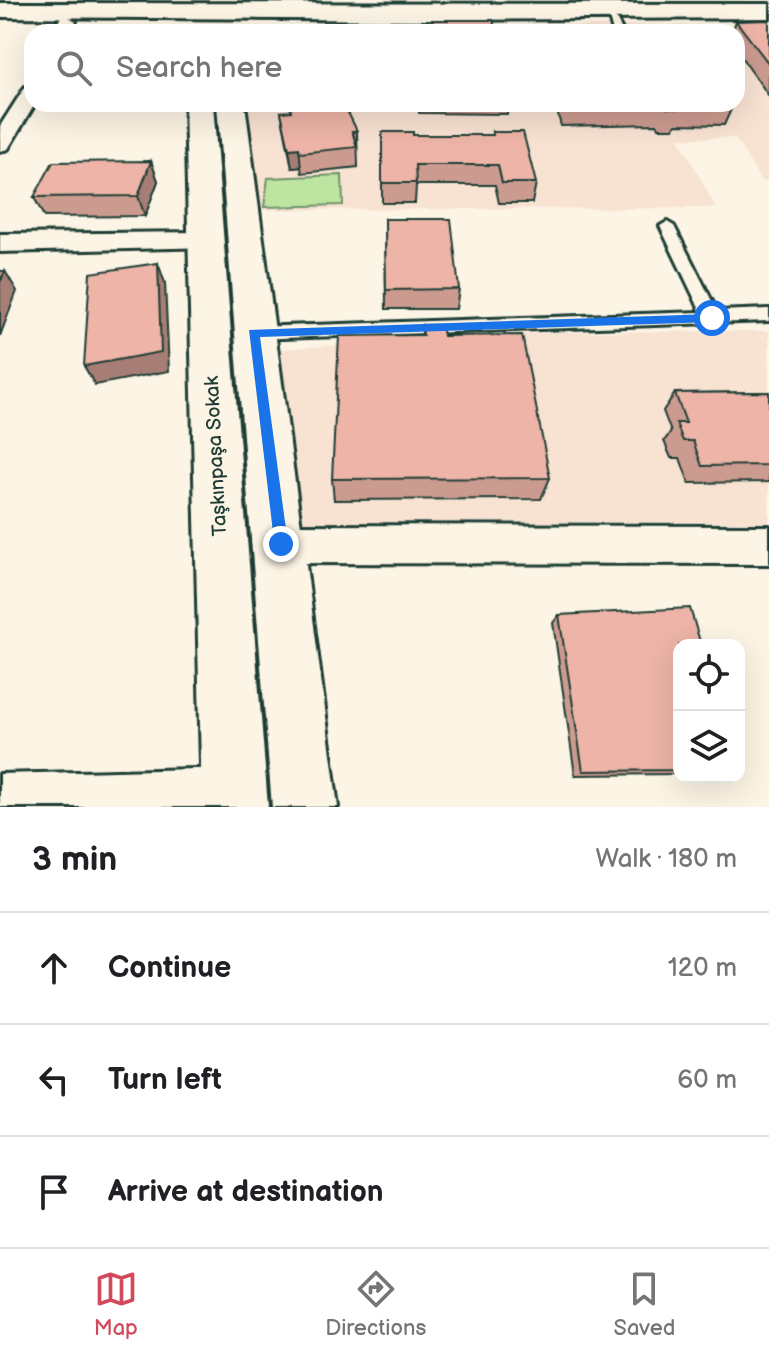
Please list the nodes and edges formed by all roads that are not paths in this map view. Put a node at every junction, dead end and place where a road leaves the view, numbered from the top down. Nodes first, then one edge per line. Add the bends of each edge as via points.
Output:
1 (0, 10) edge
2 (769, 11) edge
3 (769, 18) edge
4 (215, 19) edge
5 (0, 20) edge
6 (43, 24) edge
7 (107, 24) edge
8 (548, 24) edge
9 (637, 24) edge
10 (24, 99) edge
11 (0, 102) edge
12 (24, 107) edge
13 (199, 112) edge
14 (232, 112) edge
15 (0, 144) edge
16 (667, 226) dead end
17 (205, 241) junction
18 (0, 243) edge
19 (769, 315) edge
20 (712, 318) junction
21 (253, 333) junction
22 (281, 544) junction
23 (769, 545) edge
24 (0, 799) edge
25 (235, 800) edge
26 (305, 807) edge

1 - 4 street
2 - 4 street
3 - 9 street
4 - 7 street
4 - 8 street
5 - 6 street
10 - 11 street
12 - 15 street
13 - 17 street, Taşkınpaşa Sokak
14 - 21 street
16 - 20 lane
17 - 18 street
17 - 25 street, Taşkınpaşa Sokak
19 - 20 lane
20 - 21 lane
21 - 22 street
22 - 23 street
22 - 26 street
24 - 25 street

